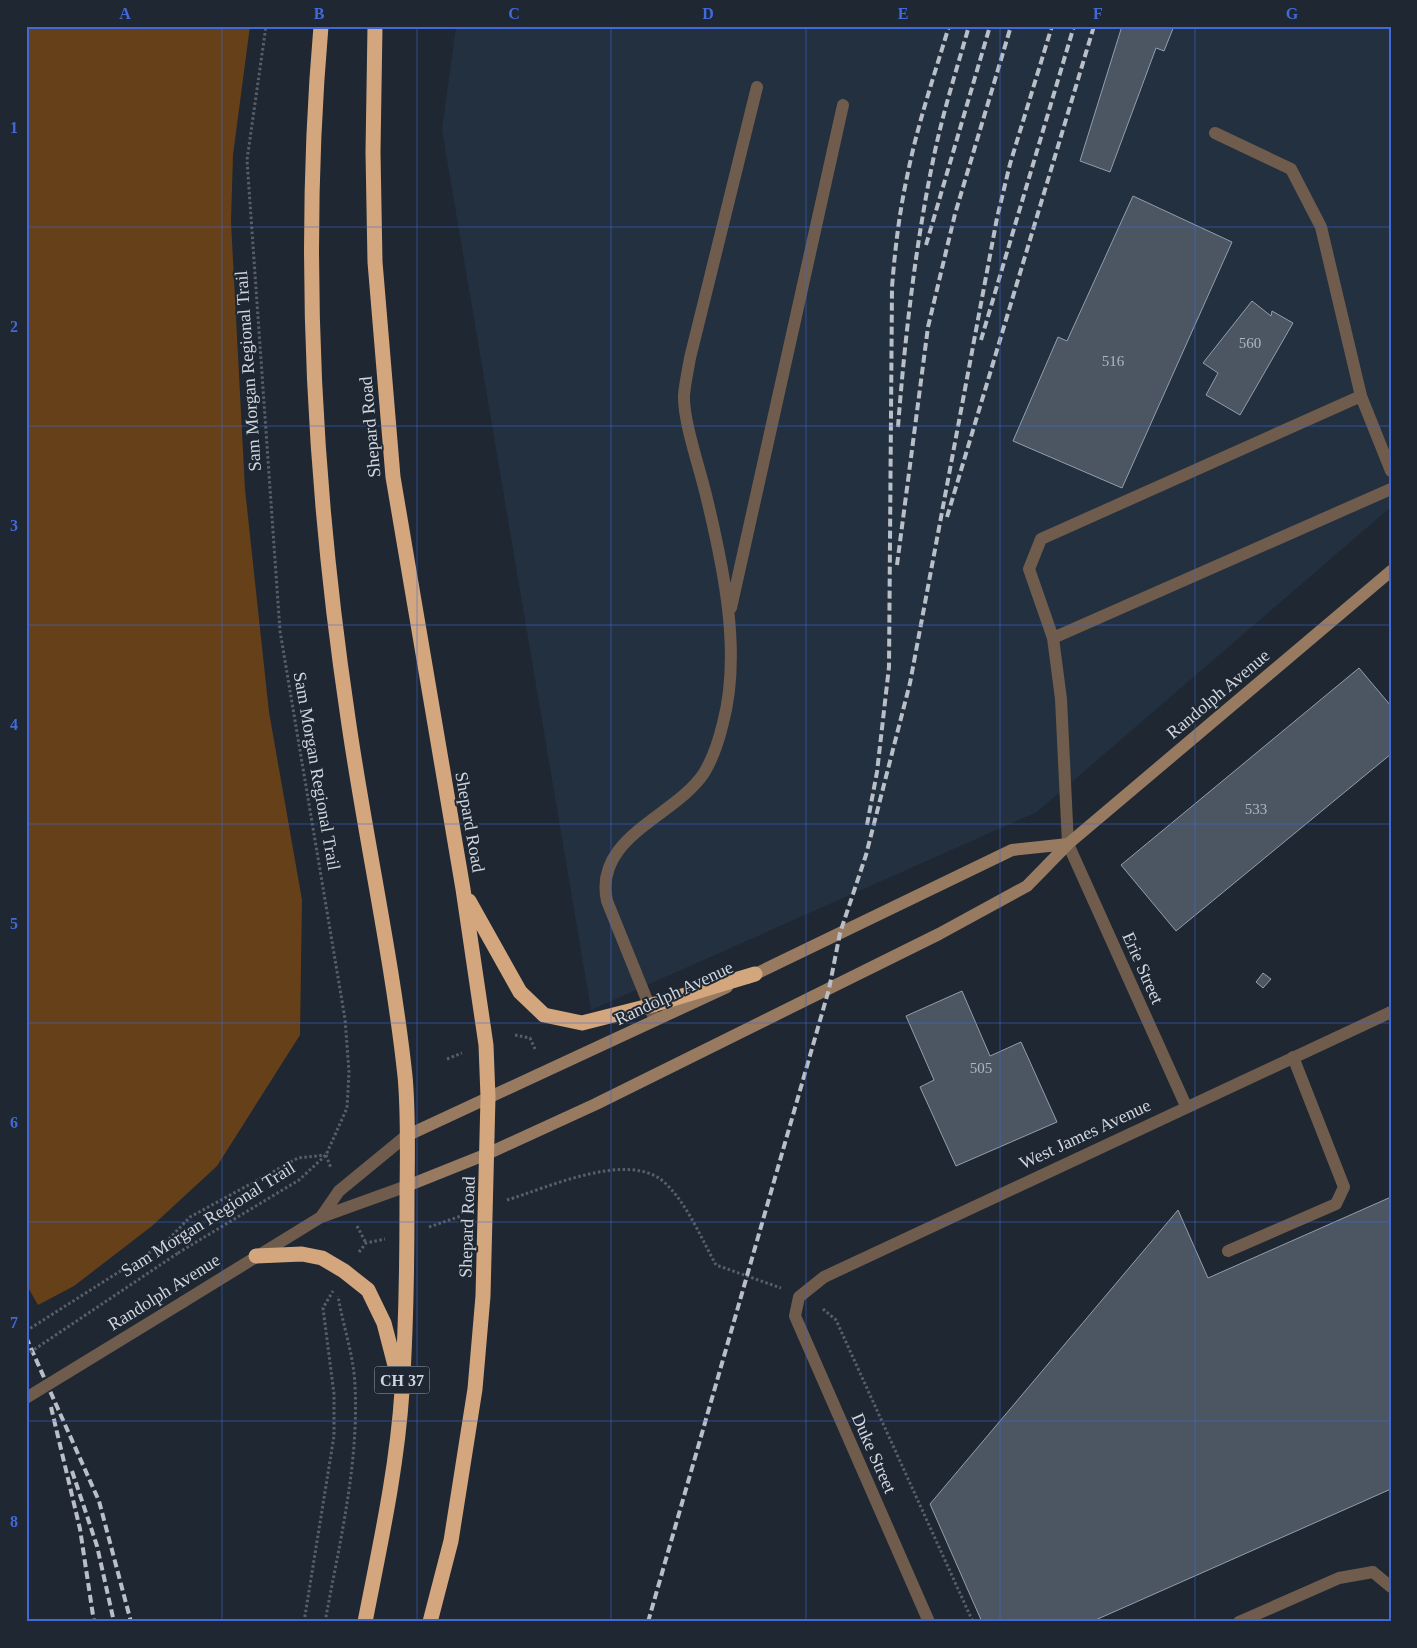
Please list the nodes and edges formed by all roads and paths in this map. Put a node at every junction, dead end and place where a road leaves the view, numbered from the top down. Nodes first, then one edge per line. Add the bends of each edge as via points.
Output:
1 (266, 26) edge
2 (321, 26) edge
3 (375, 26) edge
4 (757, 87) dead end
5 (843, 105) dead end
6 (1215, 133) dead end
7 (1361, 396) junction
8 (1391, 471) edge
9 (1391, 489) edge
10 (1391, 571) edge
11 (729, 618) junction
12 (1053, 638) junction
13 (1068, 844) junction
14 (463, 889) junction
15 (754, 974) junction
16 (649, 1006) junction
17 (1391, 1012) edge
18 (656, 1022) junction
19 (516, 1035) dead end
20 (535, 1049) dead end
21 (464, 1052) dead end
22 (1293, 1057) junction
23 (447, 1059) dead end
24 (488, 1097) junction
25 (1186, 1106) junction
26 (406, 1136) junction
27 (487, 1154) junction
28 (326, 1155) junction
29 (570, 1180) dead end
30 (407, 1186) junction
31 (321, 1217) junction
32 (1228, 1251) dead end
33 (256, 1256) junction
34 (799, 1297) junction
35 (823, 1309) dead end
36 (26, 1331) edge
37 (26, 1355) edge
38 (402, 1391) junction
39 (26, 1398) edge
40 (1391, 1587) edge
41 (304, 1622) edge
42 (325, 1622) edge
43 (365, 1622) edge
44 (430, 1622) edge
45 (929, 1622) edge
46 (972, 1622) edge
47 (1239, 1622) edge

1 - 28 path, Sam Morgan Regional Trail via 247,160 280,631 345,1019 349,1072 347,1108
2 - 26 highway via 313,155 312,269 322,496 332,603 348,718 405,1080
3 - 14 highway, Shepard Road via 375,262 393,477 428,698
4 - 11 street via 690,358 684,396 722,567
5 - 11 street
6 - 7 street via 1291,169 1320,226
7 - 8 street
7 - 12 street via 1041,539 1029,569
9 - 12 street
10 - 13 street, Randolph Avenue
11 - 16 street via 730,687 715,749 703,773 682,797 620,846 607,869 604,886 607,901
12 - 13 street via 1061,699
13 - 15 street, Randolph Avenue via 1012,850
13 - 25 street, Erie Street
13 - 27 street, Randolph Avenue via 1027,886 939,934 596,1104
14 - 16 highway via 520,992 544,1015 582,1023
14 - 24 highway, Shepard Road via 486,1045
15 - 16 highway
15 - 18 street, Randolph Avenue
16 - 18 street
17 - 22 street, West James Avenue
18 - 24 street, Randolph Avenue
19 - 20 path via 530,1038
21 - 23 path
22 - 25 street, West James Avenue
22 - 32 street via 1344,1187 1336,1204
24 - 26 street, Randolph Avenue
24 - 27 highway, Shepard Road
25 - 34 street, West James Avenue via 824,1277
26 - 30 highway, CH 37
26 - 31 street, Randolph Avenue via 339,1191
27 - 30 street, Randolph Avenue
27 - 44 highway, Shepard Road via 483,1296 474,1389 451,1541
28 - 36 path via 298,1158 190,1217 166,1242
28 - 37 path, Sam Morgan Regional Trail, bridge via 299,1180 178,1253
29 - 34 path via 614,1169 644,1171 663,1181 680,1202 716,1265 768,1282
30 - 31 street, Randolph Avenue
30 - 38 highway, CH 37
31 - 33 street, Randolph Avenue
33 - 38 highway via 302,1254 322,1258 368,1290 384,1323
33 - 39 street, Randolph Avenue, bridge
34 - 45 street, Duke Street via 795,1316
35 - 46 path via 836,1320
38 - 43 highway, CH 37 via 392,1478
40 - 47 street via 1373,1572 1339,1578
41 - 42 path via 334,1436 334,1394 323,1308 337,1285 355,1384 356,1418 344,1519

